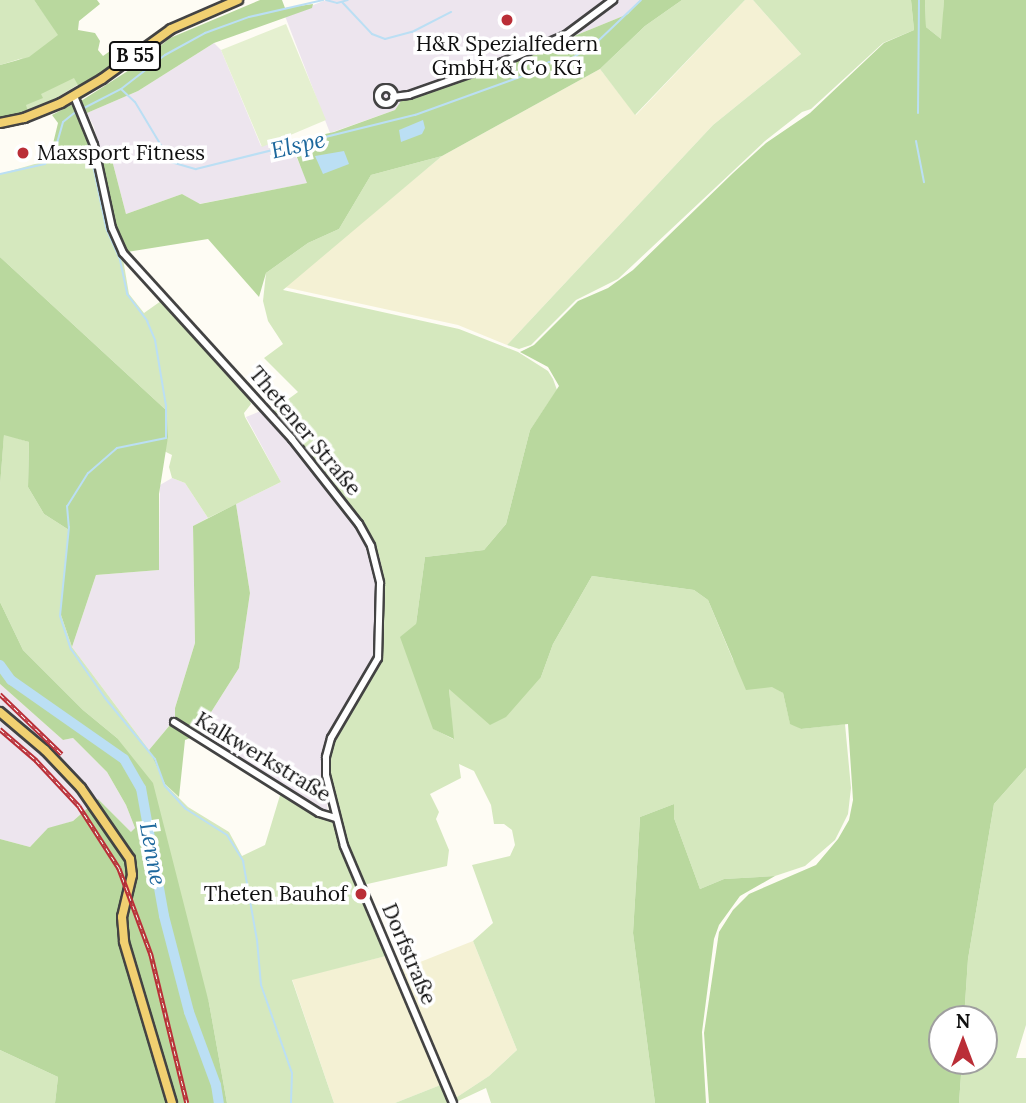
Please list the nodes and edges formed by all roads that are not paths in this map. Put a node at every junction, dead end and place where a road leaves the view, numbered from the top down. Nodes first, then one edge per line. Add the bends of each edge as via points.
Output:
1 (238, 0) edge
2 (613, 0) edge
3 (394, 97) dead end
4 (76, 100) junction
5 (0, 123) edge
6 (0, 712) edge
7 (174, 722) dead end
8 (335, 818) junction
9 (172, 1103) edge
10 (453, 1103) edge

1 - 4 main road, B 55 via 171,29
2 - 3 street via 566,36
4 - 5 main road, B 55
4 - 8 street, Thetener Straße via 85,116 112,228 123,253 292,439 372,547 380,574 380,647 375,668 337,726 326,757
6 - 9 main road via 81,788 130,859 132,875 122,917 124,942
7 - 8 street, Kalkwerkstraße via 319,813
8 - 10 street, Dorfstraße

